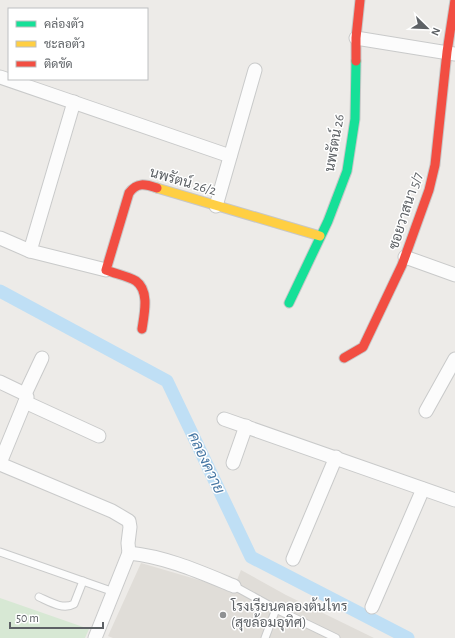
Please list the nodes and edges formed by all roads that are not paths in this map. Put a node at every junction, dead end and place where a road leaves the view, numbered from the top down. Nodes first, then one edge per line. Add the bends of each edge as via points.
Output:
1 (360, 0) edge
2 (455, 0) edge
3 (356, 38) junction
4 (451, 53) edge
5 (255, 70) dead end
6 (9, 80) edge
7 (74, 102) junction
8 (230, 156) junction
9 (216, 206) junction
10 (320, 236) junction
11 (0, 238) edge
12 (30, 251) junction
13 (405, 257) junction
14 (106, 270) junction
15 (455, 275) edge
16 (289, 303) dead end
17 (142, 329) dead end
18 (42, 358) dead end
19 (344, 358) dead end
20 (455, 359) edge
21 (0, 382) edge
22 (25, 398) junction
23 (426, 412) dead end
24 (224, 419) dead end
25 (246, 426) junction
26 (99, 436) dead end
27 (336, 457) junction
28 (233, 463) dead end
29 (0, 464) edge
30 (423, 489) junction
31 (455, 500) edge
32 (0, 552) edge
33 (130, 553) junction
34 (292, 559) dead end
35 (83, 581) junction
36 (234, 586) joint
37 (114, 592) junction
38 (39, 598) dead end
39 (372, 607) dead end
40 (276, 610) junction
41 (95, 638) edge
42 (265, 638) edge
43 (336, 638) edge

1 - 3 street, นพรัตน์ 26
2 - 4 street, ซอยวาสนา 5/7
3 - 4 street
3 - 10 street, นพรัตน์ 26 via 355,119 347,171
4 - 13 street, ซอยวาสนา 5/7 via 435,165 429,190
5 - 8 street
6 - 7 street
7 - 8 street
7 - 12 street
8 - 9 street
9 - 10 street, นพรัตน์ 26/2
9 - 14 street, นพรัตน์ 26/2 via 141,183 136,185 129,193
10 - 16 street, นพรัตน์ 26
11 - 12 street
12 - 14 street
13 - 15 street
13 - 19 street, ซอยวาสนา 5/7 via 363,347
14 - 17 street via 140,285 144,294
18 - 22 street
20 - 23 street
21 - 22 street
22 - 26 street
22 - 29 street
24 - 25 street
25 - 27 street
25 - 28 street
27 - 30 street
27 - 34 street
29 - 33 street via 112,511 129,521
30 - 31 street
30 - 39 street
32 - 35 lane
33 - 36 street via 174,562
33 - 37 street
35 - 37 lane
35 - 38 lane via 74,604 69,607
36 - 40 lane
37 - 41 street
40 - 42 lane
40 - 43 lane

